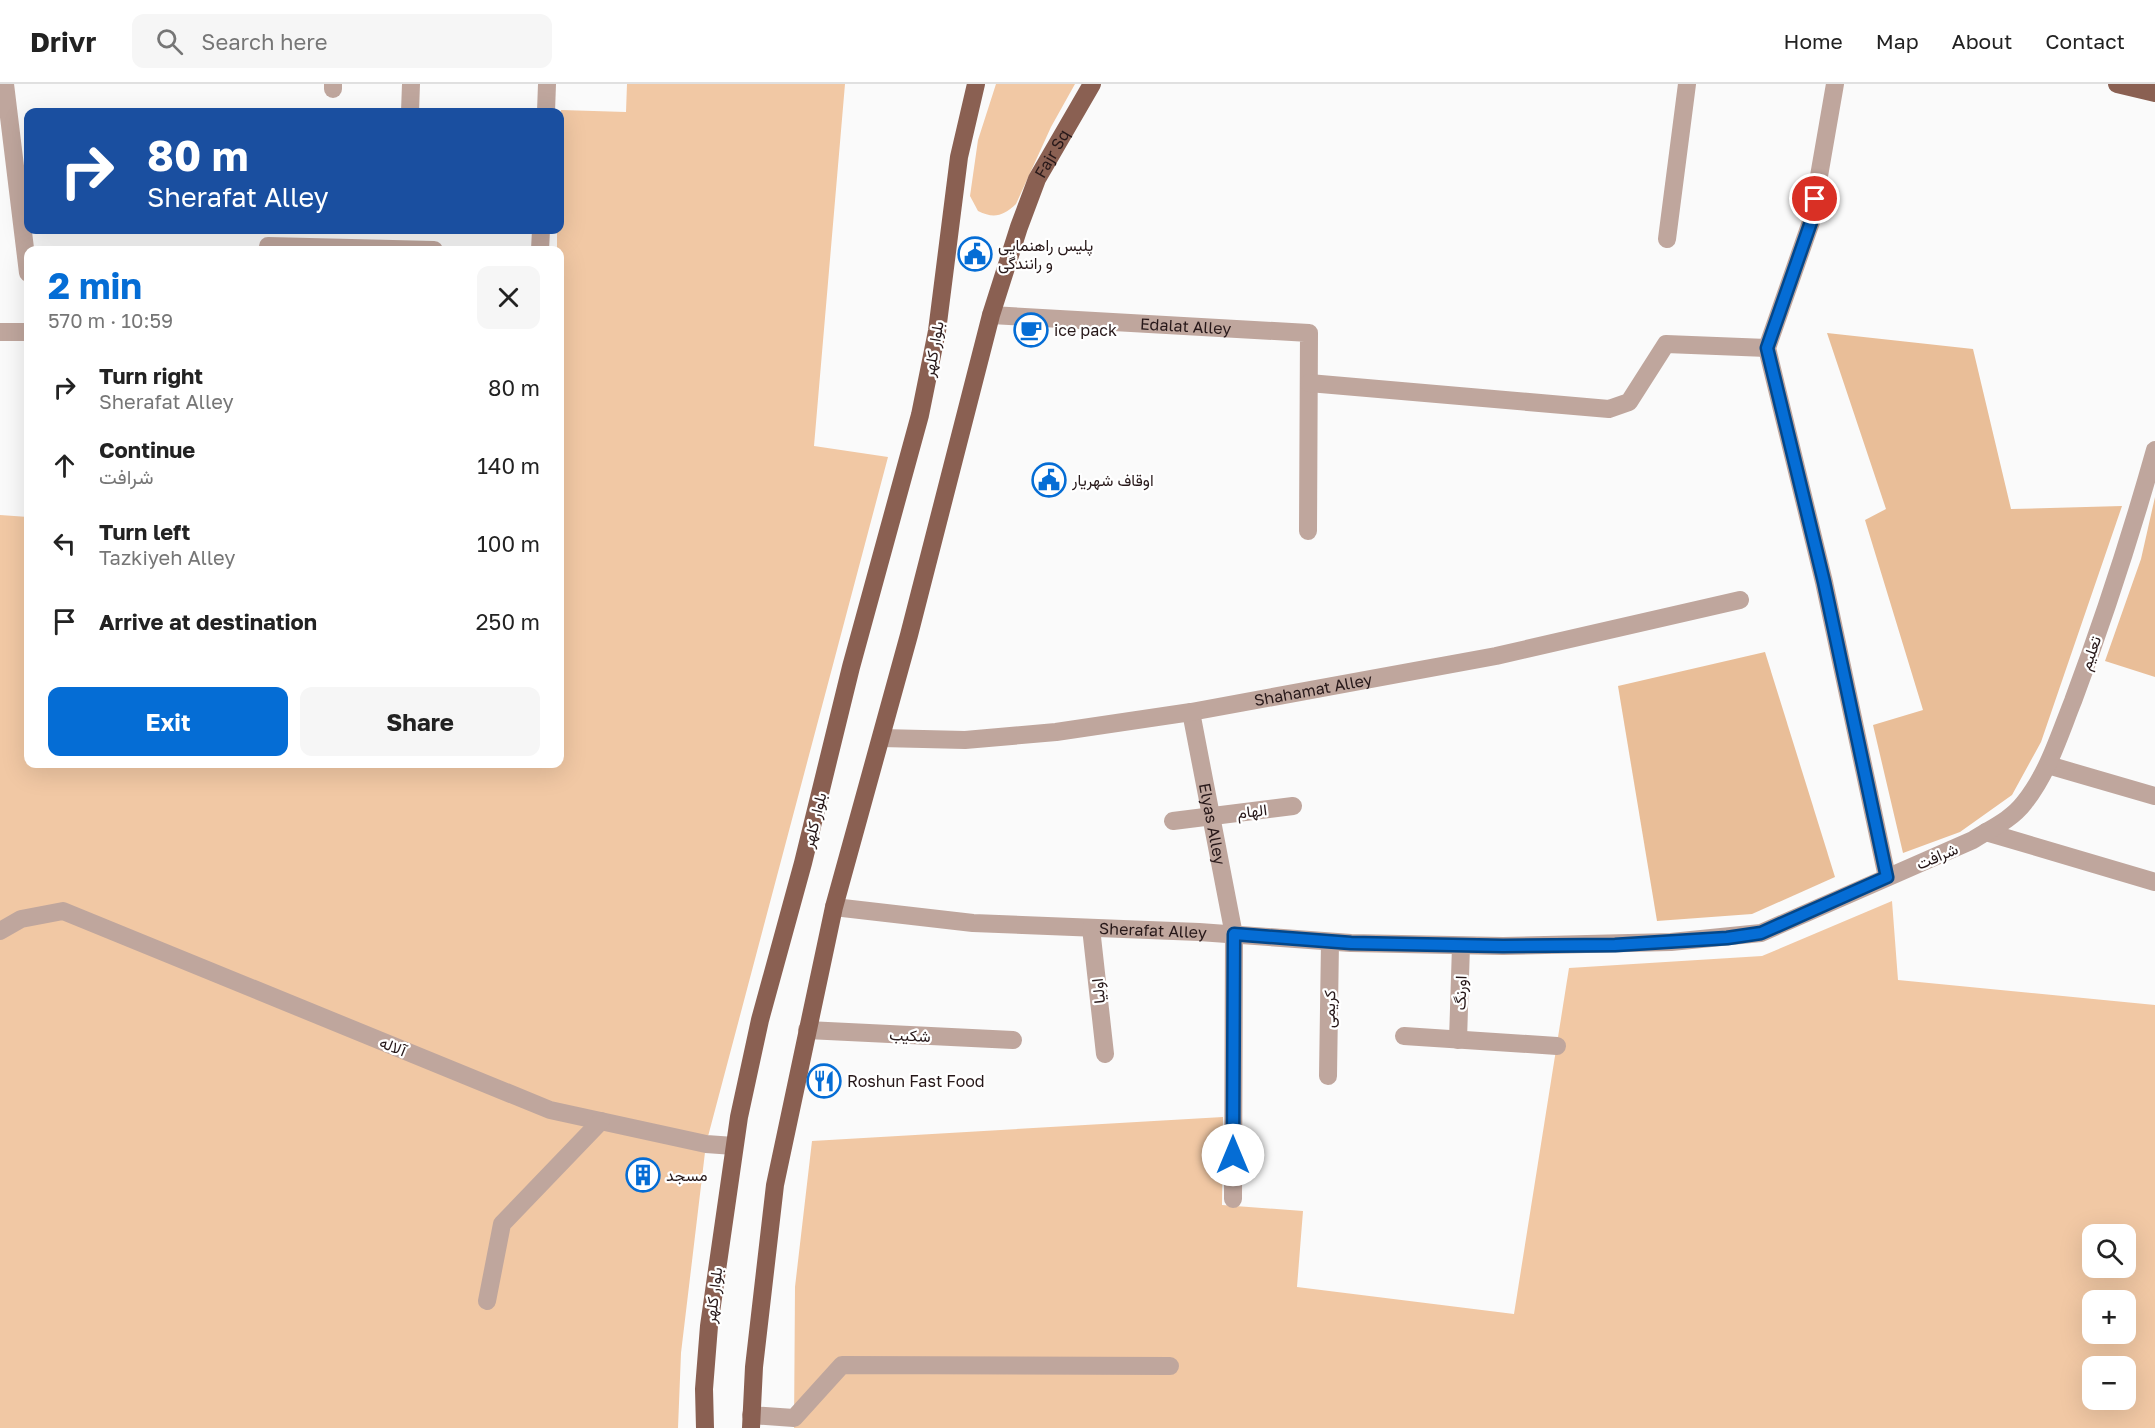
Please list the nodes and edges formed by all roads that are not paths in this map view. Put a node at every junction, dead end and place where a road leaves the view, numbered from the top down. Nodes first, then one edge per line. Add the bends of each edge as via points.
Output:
1 (5, 84) edge
2 (411, 84) edge
3 (547, 84) edge
4 (976, 84) edge
5 (1092, 84) edge
6 (1687, 84) edge
7 (1835, 84) edge
8 (2117, 84) edge
9 (2155, 93) edge
10 (410, 108) edge
11 (546, 108) edge
12 (1667, 239) dead end
13 (25, 246) edge
14 (991, 315) junction
15 (0, 332) edge
16 (24, 332) edge
17 (1767, 348) junction
18 (1309, 383) junction
19 (2155, 450) edge
20 (1308, 531) dead end
21 (1740, 600) dead end
22 (1191, 712) junction
23 (881, 738) junction
24 (2048, 765) junction
25 (2155, 796) edge
26 (1293, 806) dead end
27 (1211, 816) junction
28 (1173, 820) dead end
29 (1986, 832) junction
30 (1887, 877) junction
31 (2155, 882) edge
32 (834, 907) junction
33 (1091, 928) junction
34 (0, 931) edge
35 (1234, 934) junction
36 (1330, 942) junction
37 (1461, 946) junction
38 (807, 1030) junction
39 (1404, 1036) dead end
40 (1013, 1040) dead end
41 (1458, 1040) junction
42 (1557, 1046) dead end
43 (1105, 1054) dead end
44 (1328, 1076) dead end
45 (601, 1121) junction
46 (734, 1146) junction
47 (1233, 1199) dead end
48 (487, 1301) dead end
49 (1170, 1366) dead end
50 (751, 1422) edge
51 (705, 1428) edge

1 - 13 street
2 - 10 street
3 - 11 street
4 - 46 main road, بلوار کلهر via 959,157 937,331 920,415 760,1020
5 - 14 main road, Fajr Sq via 1037,179
6 - 12 street
7 - 17 street via 1811,222
8 - 9 main road
14 - 18 street, Edalat Alley via 1309,333
14 - 23 main road
15 - 16 street
17 - 18 street via 1666,344 1629,402 1609,409
17 - 30 street via 1824,582
18 - 20 street
19 - 24 street, تعلیم via 2127,549
21 - 22 street, Shahamat Alley via 1496,656
22 - 23 street, Shahamat Alley via 1056,732 965,740
22 - 27 street, Elyas Alley
23 - 32 main road
24 - 25 street
24 - 29 street, تعلیم via 2024,804
26 - 27 street, الهام
27 - 28 street, الهام
27 - 35 street, Elyas Alley
29 - 30 street, شرافت
29 - 31 street
30 - 37 street, شرافت via 1761,933 1671,942
32 - 33 street, Sherafat Alley via 973,923
32 - 38 main road
33 - 35 street, Sherafat Alley
33 - 43 street, اولیا
34 - 45 street, آلاله via 21,919 63,911 550,1110
35 - 36 street, Sherafat Alley
35 - 47 street, Elyas Alley
36 - 37 street, Sherafat Alley
36 - 44 street, کریمی
37 - 41 street, اورنگ
38 - 40 street, شکیب
38 - 50 main road via 775,1185
39 - 41 street
41 - 42 street
45 - 46 street, آلاله via 706,1144
45 - 48 street via 502,1224
46 - 51 main road, بلوار کلهر via 709,1326
49 - 50 street via 842,1365 794,1418

